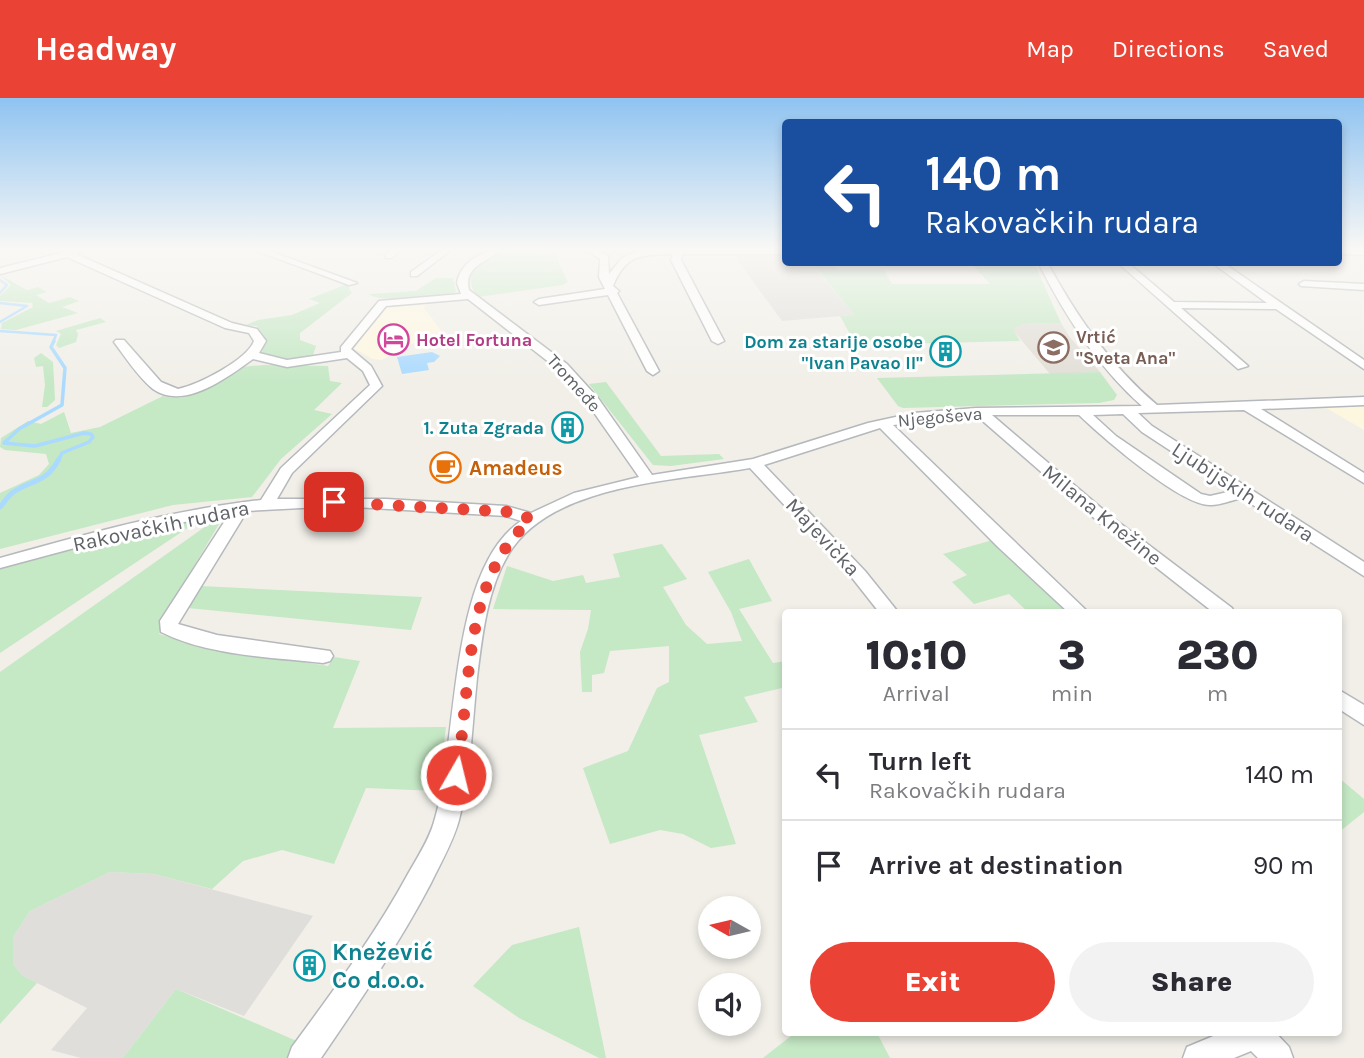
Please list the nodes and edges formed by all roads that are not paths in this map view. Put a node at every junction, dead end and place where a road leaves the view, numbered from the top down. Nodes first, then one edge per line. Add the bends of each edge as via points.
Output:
1 (157, 294) edge
2 (581, 294) edge
3 (614, 294) edge
4 (694, 294) edge
5 (1059, 294) edge
6 (1154, 294) edge
7 (1259, 294) edge
8 (469, 296) joint
9 (539, 302) dead end
10 (1169, 305) junction
11 (1276, 306) junction
12 (718, 341) dead end
13 (120, 342) dead end
14 (253, 354) junction
15 (349, 354) junction
16 (1364, 365) edge
17 (1242, 366) dead end
18 (653, 370) dead end
19 (1130, 389) junction
20 (1364, 401) edge
21 (1247, 406) junction
22 (1154, 409) junction
23 (1126, 410) junction
24 (1082, 411) junction
25 (982, 414) junction
26 (883, 423) junction
27 (754, 463) junction
28 (647, 478) junction
29 (1364, 479) edge
30 (1243, 493) junction
31 (265, 504) junction
32 (241, 508) junction
33 (531, 520) junction
34 (0, 563) edge
35 (1364, 570) edge
36 (887, 609) edge
37 (1076, 609) edge
38 (1221, 609) edge
39 (323, 656) dead end
40 (1342, 700) edge
41 (1364, 717) edge
42 (1248, 1036) edge
43 (1258, 1036) edge
44 (303, 1058) edge
45 (1198, 1058) edge
46 (1278, 1058) edge

1 - 14 street via 229,326 253,331 260,341
2 - 9 street
3 - 18 street
4 - 12 street
5 - 19 street via 1077,326
6 - 10 street
7 - 11 street
8 - 15 street via 382,303 346,346
8 - 28 street, Tromeđe via 563,367
10 - 11 street
10 - 17 street
11 - 16 street
13 - 14 street via 158,387 175,394 200,388
14 - 15 street via 265,361 286,363
15 - 31 street via 368,368 376,386 286,471
19 - 22 street
19 - 23 street
20 - 21 street, Njegoševa
21 - 22 street, Njegoševa
21 - 29 street
22 - 23 street, Njegoševa
23 - 24 street, Njegoševa
23 - 30 street, Ljubijskih rudara
24 - 25 street, Njegoševa
24 - 30 street via 1111,439 1196,498 1210,501
25 - 26 street, Njegoševa via 924,415
25 - 38 street, Milana Knežine via 1107,521
26 - 27 street, Njegoševa
26 - 37 street
27 - 28 street, Njegoševa
27 - 36 street, Majevička
28 - 33 street, Njegoševa via 564,503
30 - 35 street, Ljubijskih rudara
31 - 32 street, Rakovačkih rudara
31 - 33 street, Rakovačkih rudara via 397,505 510,512
32 - 34 street, Rakovačkih rudara via 192,515
32 - 39 street via 168,627 217,641
33 - 44 street, Njegoševa via 503,548 486,588 466,689 460,754 443,829 383,942
40 - 41 street
42 - 45 street
43 - 46 street

